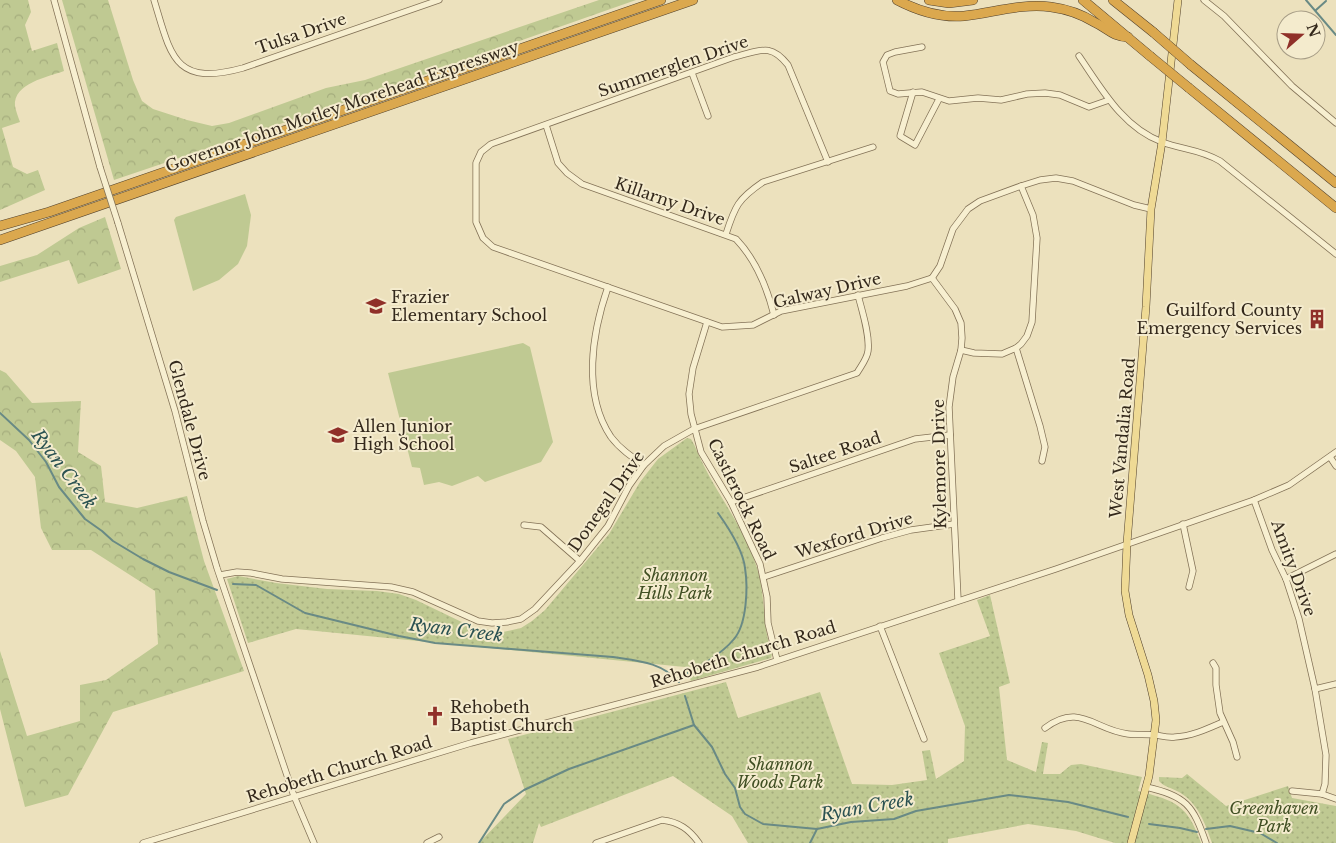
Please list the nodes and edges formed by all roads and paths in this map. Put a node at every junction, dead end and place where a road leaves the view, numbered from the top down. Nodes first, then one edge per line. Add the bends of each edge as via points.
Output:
1 (54, 0) edge
2 (155, 0) edge
3 (439, 0) edge
4 (662, 0) edge
5 (693, 0) edge
6 (898, 0) edge
7 (929, 0) edge
8 (973, 0) edge
9 (1083, 0) edge
10 (1114, 0) edge
11 (1178, 0) edge
12 (1204, 0) edge
13 (1128, 37) junction
14 (922, 48) dead end
15 (1079, 56) dead end
16 (692, 73) junction
17 (913, 92) junction
18 (939, 98) junction
19 (1109, 100) junction
20 (708, 116) dead end
21 (1336, 123) edge
22 (546, 125) junction
23 (1162, 142) junction
24 (491, 144) joint
25 (873, 147) dead end
26 (828, 162) junction
27 (1336, 183) edge
28 (1021, 186) junction
29 (1336, 208) edge
30 (1151, 209) junction
31 (0, 226) edge
32 (726, 234) junction
33 (0, 240) edge
34 (1336, 254) edge
35 (932, 278) junction
36 (608, 287) junction
37 (858, 295) junction
38 (774, 315) junction
39 (707, 322) junction
40 (1016, 348) junction
41 (960, 350) junction
42 (694, 429) junction
43 (950, 435) junction
44 (1336, 452) edge
45 (1330, 457) junction
46 (1042, 461) dead end
47 (644, 465) junction
48 (1336, 466) edge
49 (1254, 500) junction
50 (732, 502) junction
51 (954, 524) junction
52 (1183, 524) junction
53 (524, 525) dead end
54 (1128, 543) junction
55 (1336, 554) edge
56 (580, 561) junction
57 (220, 575) junction
58 (764, 577) junction
59 (1286, 578) junction
60 (1190, 587) dead end
61 (958, 600) junction
62 (880, 626) junction
63 (777, 660) junction
64 (1213, 663) dead end
65 (1336, 684) edge
66 (1315, 689) junction
67 (1223, 722) junction
68 (1045, 728) dead end
69 (1155, 735) junction
70 (924, 738) dead end
71 (1236, 757) dead end
72 (1146, 787) junction
73 (1292, 791) dead end
74 (1322, 794) junction
75 (294, 796) junction
76 (1336, 799) edge
77 (439, 837) dead end
78 (142, 843) edge
79 (314, 843) edge
80 (427, 843) edge
81 (596, 843) edge
82 (698, 843) edge
83 (1131, 843) edge
84 (1206, 843) edge

1 - 57 street, Glendale Drive, bridge
2 - 3 street, Tulsa Drive via 172,55 180,64 199,74 222,74
4 - 31 highway, Governor John Motley Morehead Expressway via 49,212
5 - 33 highway, Governor John Motley Morehead Expressway
6 - 13 highway via 925,12 950,16 1050,6 1082,15 1117,36
7 - 8 highway via 949,3
9 - 13 highway
10 - 27 highway, bridge
11 - 23 main road, West Vandalia Road
12 - 21 street via 1224,16 1292,86
13 - 29 highway, bridge
14 - 17 street via 887,54 883,62 890,91 898,94
15 - 19 street
16 - 20 street
16 - 22 street, Summerglen Drive
16 - 26 street, Summerglen Drive via 754,52 770,50 780,55 788,65
17 - 18 street
17 - 18 street via 900,136 915,145
18 - 19 street via 949,101 974,98 1001,100 1045,93 1060,95 1089,107
19 - 23 street via 1123,117
22 - 24 street, Summerglen Drive
22 - 32 street, Killarny Drive via 558,162 582,184
23 - 30 main road, West Vandalia Road
23 - 34 street via 1206,153 1220,161
24 - 36 street, Galway Drive via 481,152 476,163 476,222 483,238 493,247
25 - 26 street
26 - 32 street via 763,182 734,209
28 - 30 street via 1056,178 1073,181
28 - 35 street via 968,209 953,229 940,266
28 - 40 street via 1033,215 1037,261 1032,322 1027,336
30 - 54 main road, West Vandalia Road
32 - 38 street, Killarny Drive via 747,251
35 - 37 street, Galway Drive
35 - 41 street, Kylemore Drive via 955,309 961,323
36 - 39 street, Galway Drive
36 - 47 street via 594,339 592,365 596,398 612,438
37 - 38 street, Galway Drive
37 - 42 street, Donegal Drive via 868,352 857,372
38 - 39 street, Galway Drive via 745,326 722,327
39 - 42 street, Castlerock Road via 689,394
40 - 41 street via 993,355
40 - 46 street via 1045,447
41 - 43 street, Kylemore Drive via 950,399
42 - 47 street, Donegal Drive via 664,446
42 - 50 street, Castlerock Road via 701,452
43 - 50 street, Saltee Road via 915,439
43 - 51 street, Kylemore Drive
44 - 45 street, Rehobeth Church Road
45 - 48 street
45 - 49 street, Rehobeth Church Road via 1289,486
47 - 56 street, Donegal Drive via 608,526
49 - 52 street, Rehobeth Church Road
49 - 59 street, Amity Drive
50 - 58 street, Castlerock Road
51 - 58 street, Wexford Drive via 882,538
51 - 61 street, Kylemore Drive
52 - 54 street, Rehobeth Church Road
52 - 60 street via 1193,571
53 - 56 street via 541,527
54 - 61 street, Rehobeth Church Road
54 - 69 main road, West Vandalia Road via 1125,591 1154,701
55 - 59 street
56 - 57 street, Donegal Drive via 535,609 521,618 492,623 478,621 413,592 391,587 282,579 251,572
57 - 75 street, Glendale Drive
58 - 63 street, Castlerock Road via 768,623
59 - 66 street, Amity Drive
61 - 62 street, Rehobeth Church Road
62 - 63 street, Rehobeth Church Road
62 - 70 street
63 - 75 street, Rehobeth Church Road via 471,743
64 - 67 street
65 - 66 street
66 - 74 street, Amity Drive via 1326,755
67 - 69 street via 1174,738
67 - 71 street via 1230,733
68 - 69 street via 1065,717 1083,718 1127,734
69 - 72 main road, West Vandalia Road
72 - 83 main road, West Vandalia Road
72 - 84 street via 1184,801 1198,821
73 - 74 street
74 - 76 street
75 - 78 street, Rehobeth Church Road
75 - 79 street, Glendale Drive
77 - 80 street
81 - 82 street via 662,820 674,821 686,828

